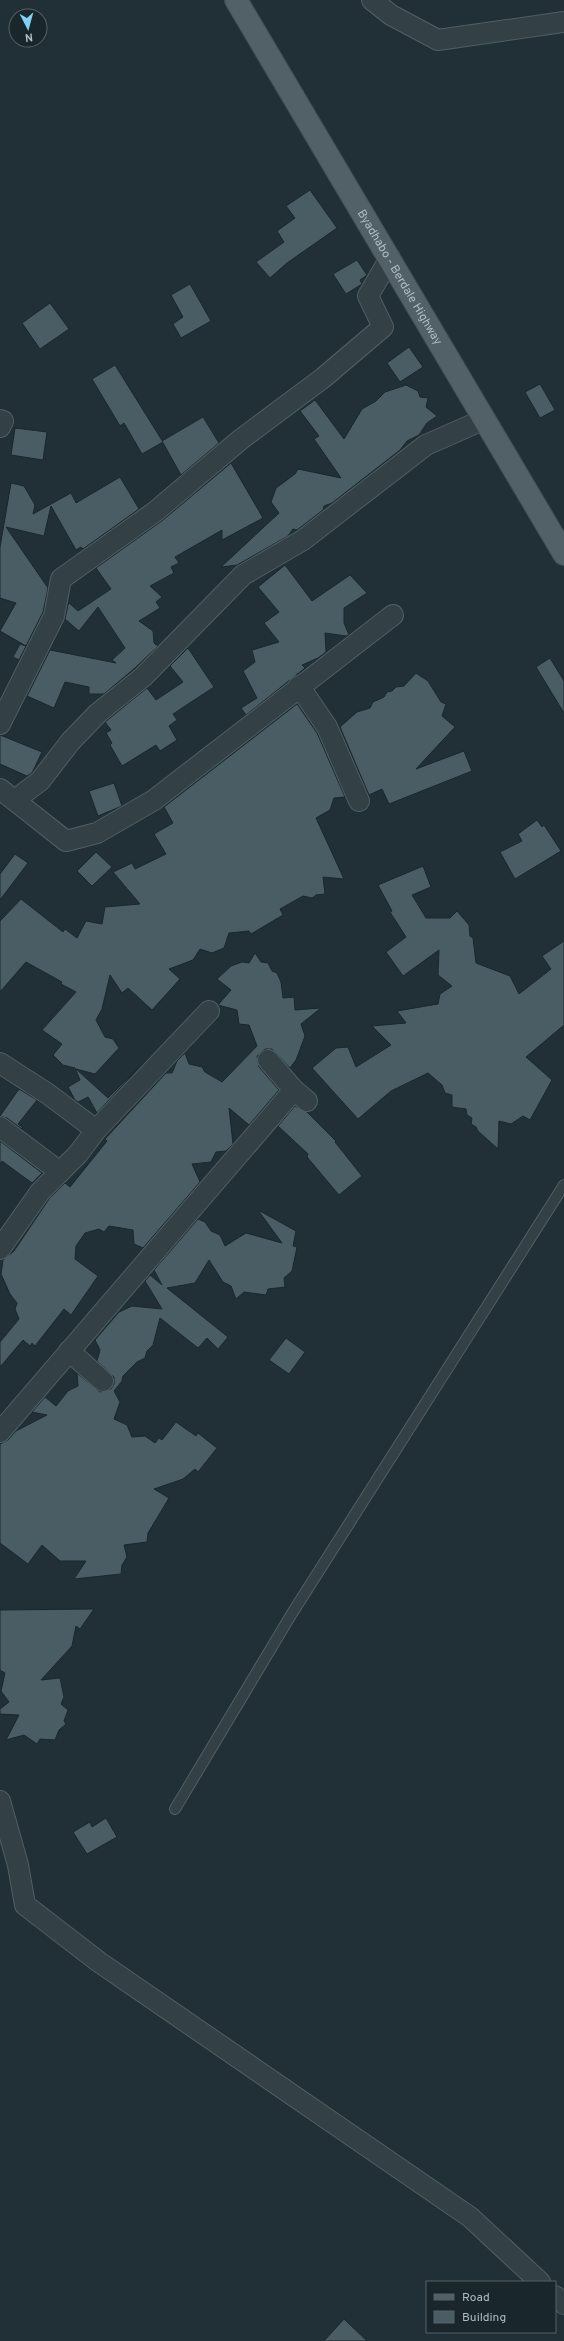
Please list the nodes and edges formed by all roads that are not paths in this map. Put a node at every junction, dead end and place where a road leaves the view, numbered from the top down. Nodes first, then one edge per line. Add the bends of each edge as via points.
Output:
1 (236, 0) edge
2 (372, 0) edge
3 (564, 22) edge
4 (390, 258) junction
5 (485, 419) junction
6 (0, 420) edge
7 (0, 427) edge
8 (564, 554) edge
9 (393, 615) dead end
10 (300, 686) junction
11 (0, 724) edge
12 (8, 794) edge
13 (359, 801) dead end
14 (209, 1011) dead end
15 (268, 1060) dead end
16 (0, 1063) edge
17 (0, 1127) edge
18 (96, 1130) junction
19 (60, 1172) junction
20 (564, 1184) edge
21 (0, 1249) edge
22 (69, 1351) junction
23 (103, 1381) dead end
24 (0, 1432) edge
25 (0, 1801) edge
26 (175, 1809) dead end
27 (539, 2281) edge
28 (556, 2297) edge
29 (564, 2304) edge

1 - 4 main road, Byadhabo - Berdale Highway
2 - 3 street via 391,15 438,40
4 - 5 main road, Byadhabo - Berdale Highway
4 - 11 street via 368,296 383,327 323,378 240,440 156,511 61,579 54,616
5 - 8 main road, Byadhabo - Berdale Highway
5 - 12 street via 426,445 303,540 243,575 143,677 98,712 71,741 40,781
6 - 7 street via 3,421
9 - 10 street
10 - 12 street via 154,800 97,833 66,840
10 - 13 street via 327,727
14 - 18 street
15 - 22 street via 300,1096 227,1170
16 - 18 street via 48,1094
17 - 19 street
18 - 19 street
19 - 21 street via 40,1192
20 - 26 lane via 291,1615
22 - 23 street
22 - 24 street
25 - 27 street via 18,1865 25,1905 99,1962 470,2217
28 - 29 street

